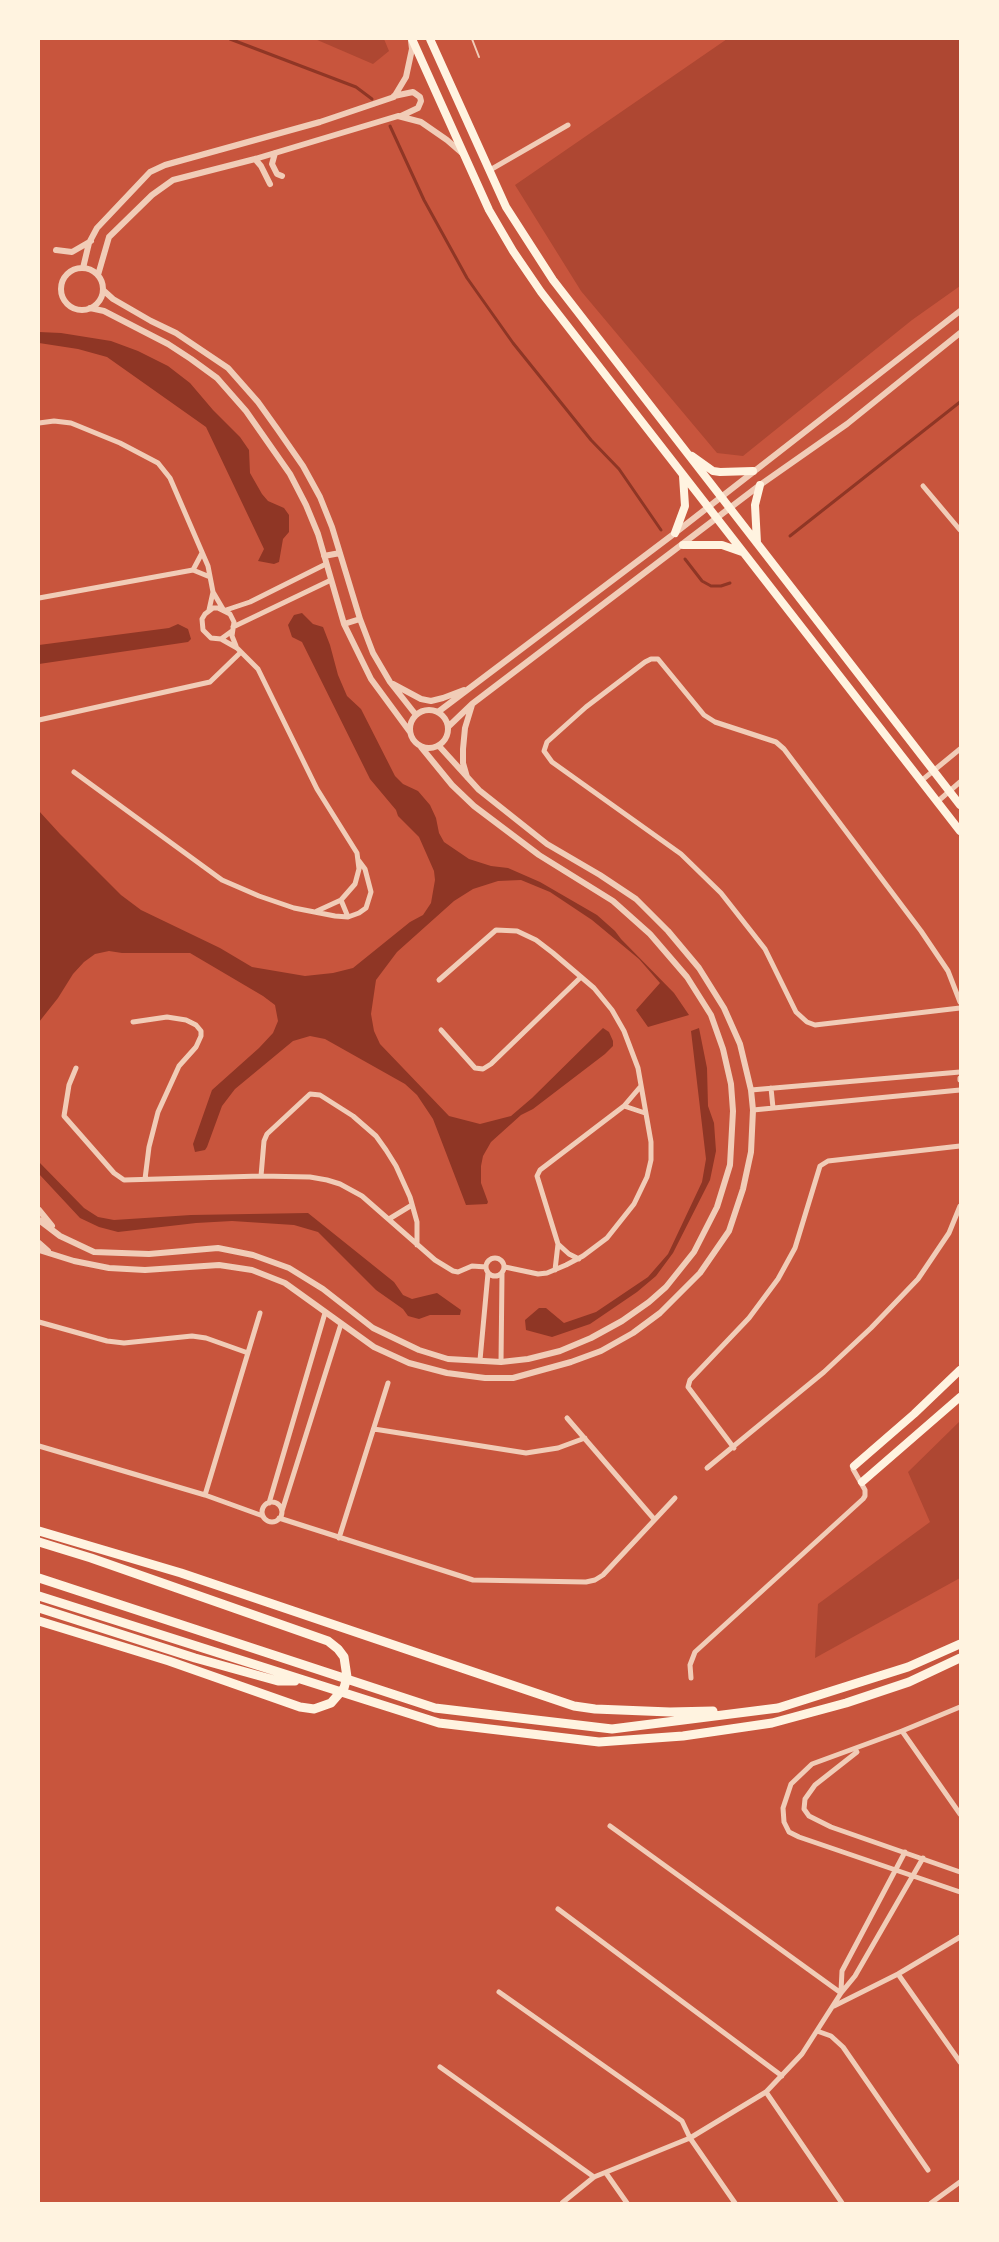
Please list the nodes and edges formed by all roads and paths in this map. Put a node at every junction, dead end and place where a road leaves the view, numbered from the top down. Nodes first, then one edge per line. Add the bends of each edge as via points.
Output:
1 (412, 39) edge
2 (430, 39) edge
3 (472, 39) edge
4 (479, 57) dead end
5 (394, 97) junction
6 (401, 116) junction
7 (568, 125) dead end
8 (275, 153) junction
9 (462, 154) junction
10 (255, 159) junction
11 (490, 170) junction
12 (282, 176) dead end
13 (270, 184) dead end
14 (91, 241) junction
15 (56, 250) dead end
16 (83, 268) junction
17 (98, 275) junction
18 (103, 290) junction
19 (90, 308) junction
20 (960, 311) edge
21 (960, 333) edge
22 (39, 423) edge
23 (686, 452) junction
24 (753, 471) junction
25 (683, 476) junction
26 (760, 485) junction
27 (923, 486) dead end
28 (720, 497) junction
29 (707, 507) junction
30 (730, 509) junction
31 (716, 519) junction
32 (960, 530) edge
33 (675, 533) junction
34 (683, 544) junction
35 (758, 545) junction
36 (340, 552) junction
37 (743, 553) junction
38 (202, 554) junction
39 (324, 556) junction
40 (326, 564) junction
41 (193, 570) junction
42 (210, 577) junction
43 (331, 580) junction
44 (213, 592) junction
45 (39, 598) edge
46 (225, 609) junction
47 (208, 610) junction
48 (360, 619) junction
49 (344, 624) junction
50 (232, 629) junction
51 (221, 639) junction
52 (239, 650) junction
53 (390, 682) junction
54 (474, 686) junction
55 (472, 704) junction
56 (438, 712) junction
57 (416, 715) junction
58 (39, 720) edge
59 (448, 727) junction
60 (410, 732) junction
61 (439, 746) junction
62 (421, 747) junction
63 (960, 748) edge
64 (933, 771) junction
65 (74, 772) dead end
66 (468, 779) junction
67 (921, 782) junction
68 (960, 782) edge
69 (949, 792) junction
70 (937, 802) junction
71 (960, 805) edge
72 (960, 831) edge
73 (359, 861) junction
74 (341, 900) junction
75 (316, 911) junction
76 (348, 917) junction
77 (581, 977) junction
78 (439, 980) dead end
79 (960, 1002) edge
80 (960, 1008) edge
81 (133, 1022) dead end
82 (441, 1030) dead end
83 (76, 1068) dead end
84 (960, 1072) edge
85 (640, 1086) junction
86 (771, 1088) junction
87 (751, 1090) junction
88 (960, 1090) edge
89 (624, 1106) junction
90 (773, 1108) junction
91 (753, 1110) junction
92 (645, 1113) junction
93 (960, 1146) edge
94 (261, 1176) junction
95 (145, 1179) junction
96 (412, 1205) junction
97 (960, 1206) edge
98 (39, 1210) edge
99 (389, 1219) junction
100 (39, 1220) edge
101 (60, 1236) junction
102 (39, 1243) edge
103 (558, 1244) junction
104 (417, 1245) junction
105 (39, 1250) edge
106 (49, 1252) junction
107 (579, 1259) junction
108 (505, 1267) junction
109 (487, 1270) junction
110 (555, 1270) junction
111 (502, 1274) junction
112 (260, 1313) dead end
113 (325, 1313) junction
114 (39, 1322) edge
115 (341, 1324) junction
116 (248, 1353) junction
117 (480, 1360) junction
118 (501, 1362) junction
119 (960, 1370) edge
120 (388, 1383) dead end
121 (960, 1397) edge
122 (567, 1418) dead end
123 (374, 1429) junction
124 (585, 1438) junction
125 (39, 1446) edge
126 (734, 1448) junction
127 (854, 1466) joint
128 (707, 1468) dead end
129 (862, 1482) junction
130 (205, 1495) junction
131 (675, 1498) dead end
132 (268, 1503) junction
133 (282, 1511) junction
134 (263, 1516) junction
135 (279, 1518) junction
136 (654, 1519) junction
137 (39, 1531) edge
138 (339, 1539) junction
139 (39, 1542) edge
140 (39, 1578) edge
141 (39, 1596) edge
142 (39, 1608) edge
143 (39, 1621) edge
144 (960, 1644) edge
145 (960, 1658) edge
146 (691, 1678) dead end
147 (306, 1681) junction
148 (960, 1707) edge
149 (778, 1708) junction
150 (902, 1731) junction
151 (862, 1748) junction
152 (960, 1814) edge
153 (610, 1826) dead end
154 (905, 1852) junction
155 (923, 1858) junction
156 (895, 1869) junction
157 (960, 1872) edge
158 (912, 1876) junction
159 (960, 1892) edge
160 (558, 1909) dead end
161 (960, 1937) edge
162 (898, 1974) junction
163 (499, 1992) dead end
164 (841, 1993) junction
165 (832, 2006) junction
166 (817, 2031) junction
167 (960, 2062) edge
168 (440, 2067) dead end
169 (782, 2076) junction
170 (766, 2092) junction
171 (690, 2138) junction
172 (928, 2170) dead end
173 (606, 2173) junction
174 (594, 2177) junction
175 (960, 2182) edge
176 (562, 2203) edge
177 (627, 2203) edge
178 (735, 2203) edge
179 (842, 2203) edge
180 (931, 2203) edge

1 - 5 street via 406,77
1 - 9 main road
2 - 11 main road
3 - 4 lane
5 - 6 street via 413,92 420,97 418,108
5 - 14 street via 150,172 97,228
6 - 8 street
6 - 9 street via 422,122
7 - 11 street
8 - 10 street
8 - 12 street via 272,164
9 - 25 main road via 489,210 541,292
10 - 13 street
10 - 17 street via 173,180 161,187 109,237
11 - 23 main road via 506,207 553,280
14 - 15 street via 72,252
14 - 16 street
16 - 17 street
16 - 19 street via 66,275 62,293 72,307
17 - 18 street
18 - 19 street via 99,301
18 - 36 street via 228,368 258,402 303,466 320,497
19 - 39 street via 104,311 168,344 217,378 246,411 290,474 314,524
20 - 24 street
21 - 26 street via 847,424
22 - 38 street via 72,423 158,463 170,478
23 - 24 main road via 713,471
23 - 28 main road
24 - 28 street
25 - 29 main road
25 - 33 main road via 685,506
26 - 30 street
26 - 35 main road via 754,523
27 - 32 street
28 - 29 street
28 - 30 main road
29 - 31 main road
29 - 33 street
30 - 31 street
30 - 35 main road
31 - 34 street
31 - 37 main road
33 - 54 street
34 - 37 main road via 722,545
34 - 55 street
35 - 64 main road
36 - 39 street
36 - 48 street
37 - 67 main road
38 - 41 street
38 - 42 street
39 - 40 street
40 - 43 street
40 - 46 street via 237,608
41 - 42 street
41 - 45 street
42 - 44 street
43 - 49 street
43 - 50 street
44 - 46 street
44 - 47 street
46 - 47 street
46 - 50 street via 232,618
47 - 51 street via 202,619 203,630 211,638
48 - 49 street
48 - 53 street
49 - 60 street via 370,679
50 - 51 street
50 - 52 street
51 - 52 street
52 - 58 street via 210,682
52 - 73 street via 258,669 317,789 346,832
53 - 54 street via 421,699 431,700
53 - 57 street
54 - 56 street
55 - 59 street
55 - 66 street via 463,749
56 - 57 street via 426,710
56 - 59 street
57 - 60 street
59 - 61 street
60 - 62 street
61 - 62 street
61 - 66 street
62 - 118 street via 474,806 539,855 613,901 650,934 687,977 711,1015 731,1084 730,1165 717,1207 694,1252 666,1287 622,1321 591,1338 560,1351
63 - 64 street
64 - 67 street
64 - 69 main road
65 - 75 street via 222,880 294,908
66 - 87 street via 547,844 636,899 668,931 699,968 724,1008 740,1044
67 - 70 main road
68 - 69 street
69 - 70 street
69 - 71 main road
70 - 72 main road
73 - 74 street via 356,882
73 - 76 street via 371,892 366,908
74 - 75 street
74 - 76 street
75 - 76 street
77 - 78 street via 536,940 517,931 496,930
77 - 82 street via 483,1069 475,1068
77 - 85 street via 600,996 624,1031 635,1058
79 - 80 street via 948,972 921,932 784,749 776,742 704,716 658,659 645,662 547,742 544,751 552,762 681,854 721,893 765,949 796,1012 807,1022 815,1025
81 - 95 street via 167,1017 186,1020 201,1031 196,1047 179,1066 158,1112
83 - 95 street via 64,1116 114,1173 124,1180
84 - 86 street
85 - 89 street
85 - 92 street
86 - 87 street
86 - 90 street
87 - 91 street
88 - 90 street
89 - 92 street
89 - 103 street via 537,1176
90 - 91 street
91 - 115 street via 751,1152 729,1231 700,1273 660,1313 601,1351 513,1378 485,1378 409,1363 374,1347
92 - 107 street via 651,1160 642,1192 607,1238
93 - 126 street via 828,1161 820,1166 795,1248 778,1279 749,1318 690,1380 688,1387
94 - 95 street
94 - 96 street via 267,1134 310,1094 315,1094 353,1116 376,1136 396,1166
94 - 99 street via 310,1177 340,1184
96 - 99 street
96 - 104 street
97 - 126 street via 950,1233 918,1279 824,1372
98 - 101 street
99 - 104 street
100 - 101 street
101 - 117 street via 94,1252 149,1254 218,1248 253,1255 289,1268 395,1340 448,1359
102 - 106 street
103 - 107 street
103 - 110 street
104 - 109 street via 453,1271 472,1266
105 - 106 street
106 - 113 street via 109,1268 219,1265 252,1270 285,1283
107 - 110 street
108 - 109 street via 501,1259 489,1259
108 - 110 street via 538,1274
108 - 111 street
109 - 111 street via 493,1276
109 - 117 street
111 - 118 street
112 - 116 street
113 - 115 street
113 - 132 street
114 - 116 street via 107,1341 192,1336
115 - 133 street
116 - 130 street
117 - 118 street
119 - 127 main road
120 - 123 street
121 - 129 main road
122 - 124 street
123 - 124 street via 526,1453 558,1448
123 - 138 street
124 - 136 street
125 - 130 street
126 - 128 street
127 - 129 street
129 - 146 street via 866,1496 857,1506 695,1652
130 - 134 street
131 - 136 street
132 - 133 street via 278,1504
132 - 134 street
133 - 135 street
134 - 135 street via 269,1521
135 - 138 street
136 - 138 street via 603,1575 586,1582 480,1581
137 - 149 highway via 181,1573 574,1706 670,1712
139 - 143 highway via 328,1641 344,1657 347,1677 338,1697 324,1706 300,1707
140 - 149 highway via 435,1708 612,1729
141 - 147 highway
142 - 147 highway via 278,1681
144 - 149 highway via 908,1667
145 - 147 highway via 909,1682 772,1723 682,1736 599,1742 438,1723
148 - 150 street
150 - 151 street
150 - 152 street
151 - 154 street via 815,1785 805,1799 804,1809 809,1816 831,1827
151 - 156 street via 812,1764 800,1774 791,1785 783,1808 784,1822 789,1832 799,1837
153 - 164 street
154 - 155 street
154 - 156 street
155 - 157 street
155 - 158 street
156 - 158 street
156 - 164 street via 842,1971
158 - 159 street
158 - 164 street via 855,1976
160 - 169 street
161 - 162 street
162 - 165 street
162 - 167 street
163 - 171 street via 682,2121
164 - 165 street
165 - 166 street
166 - 169 street
166 - 172 street via 831,2036 843,2048
168 - 174 street
169 - 170 street
170 - 171 street
170 - 179 street
171 - 173 street
171 - 178 street
173 - 174 street
173 - 177 street
174 - 176 street
175 - 180 street

